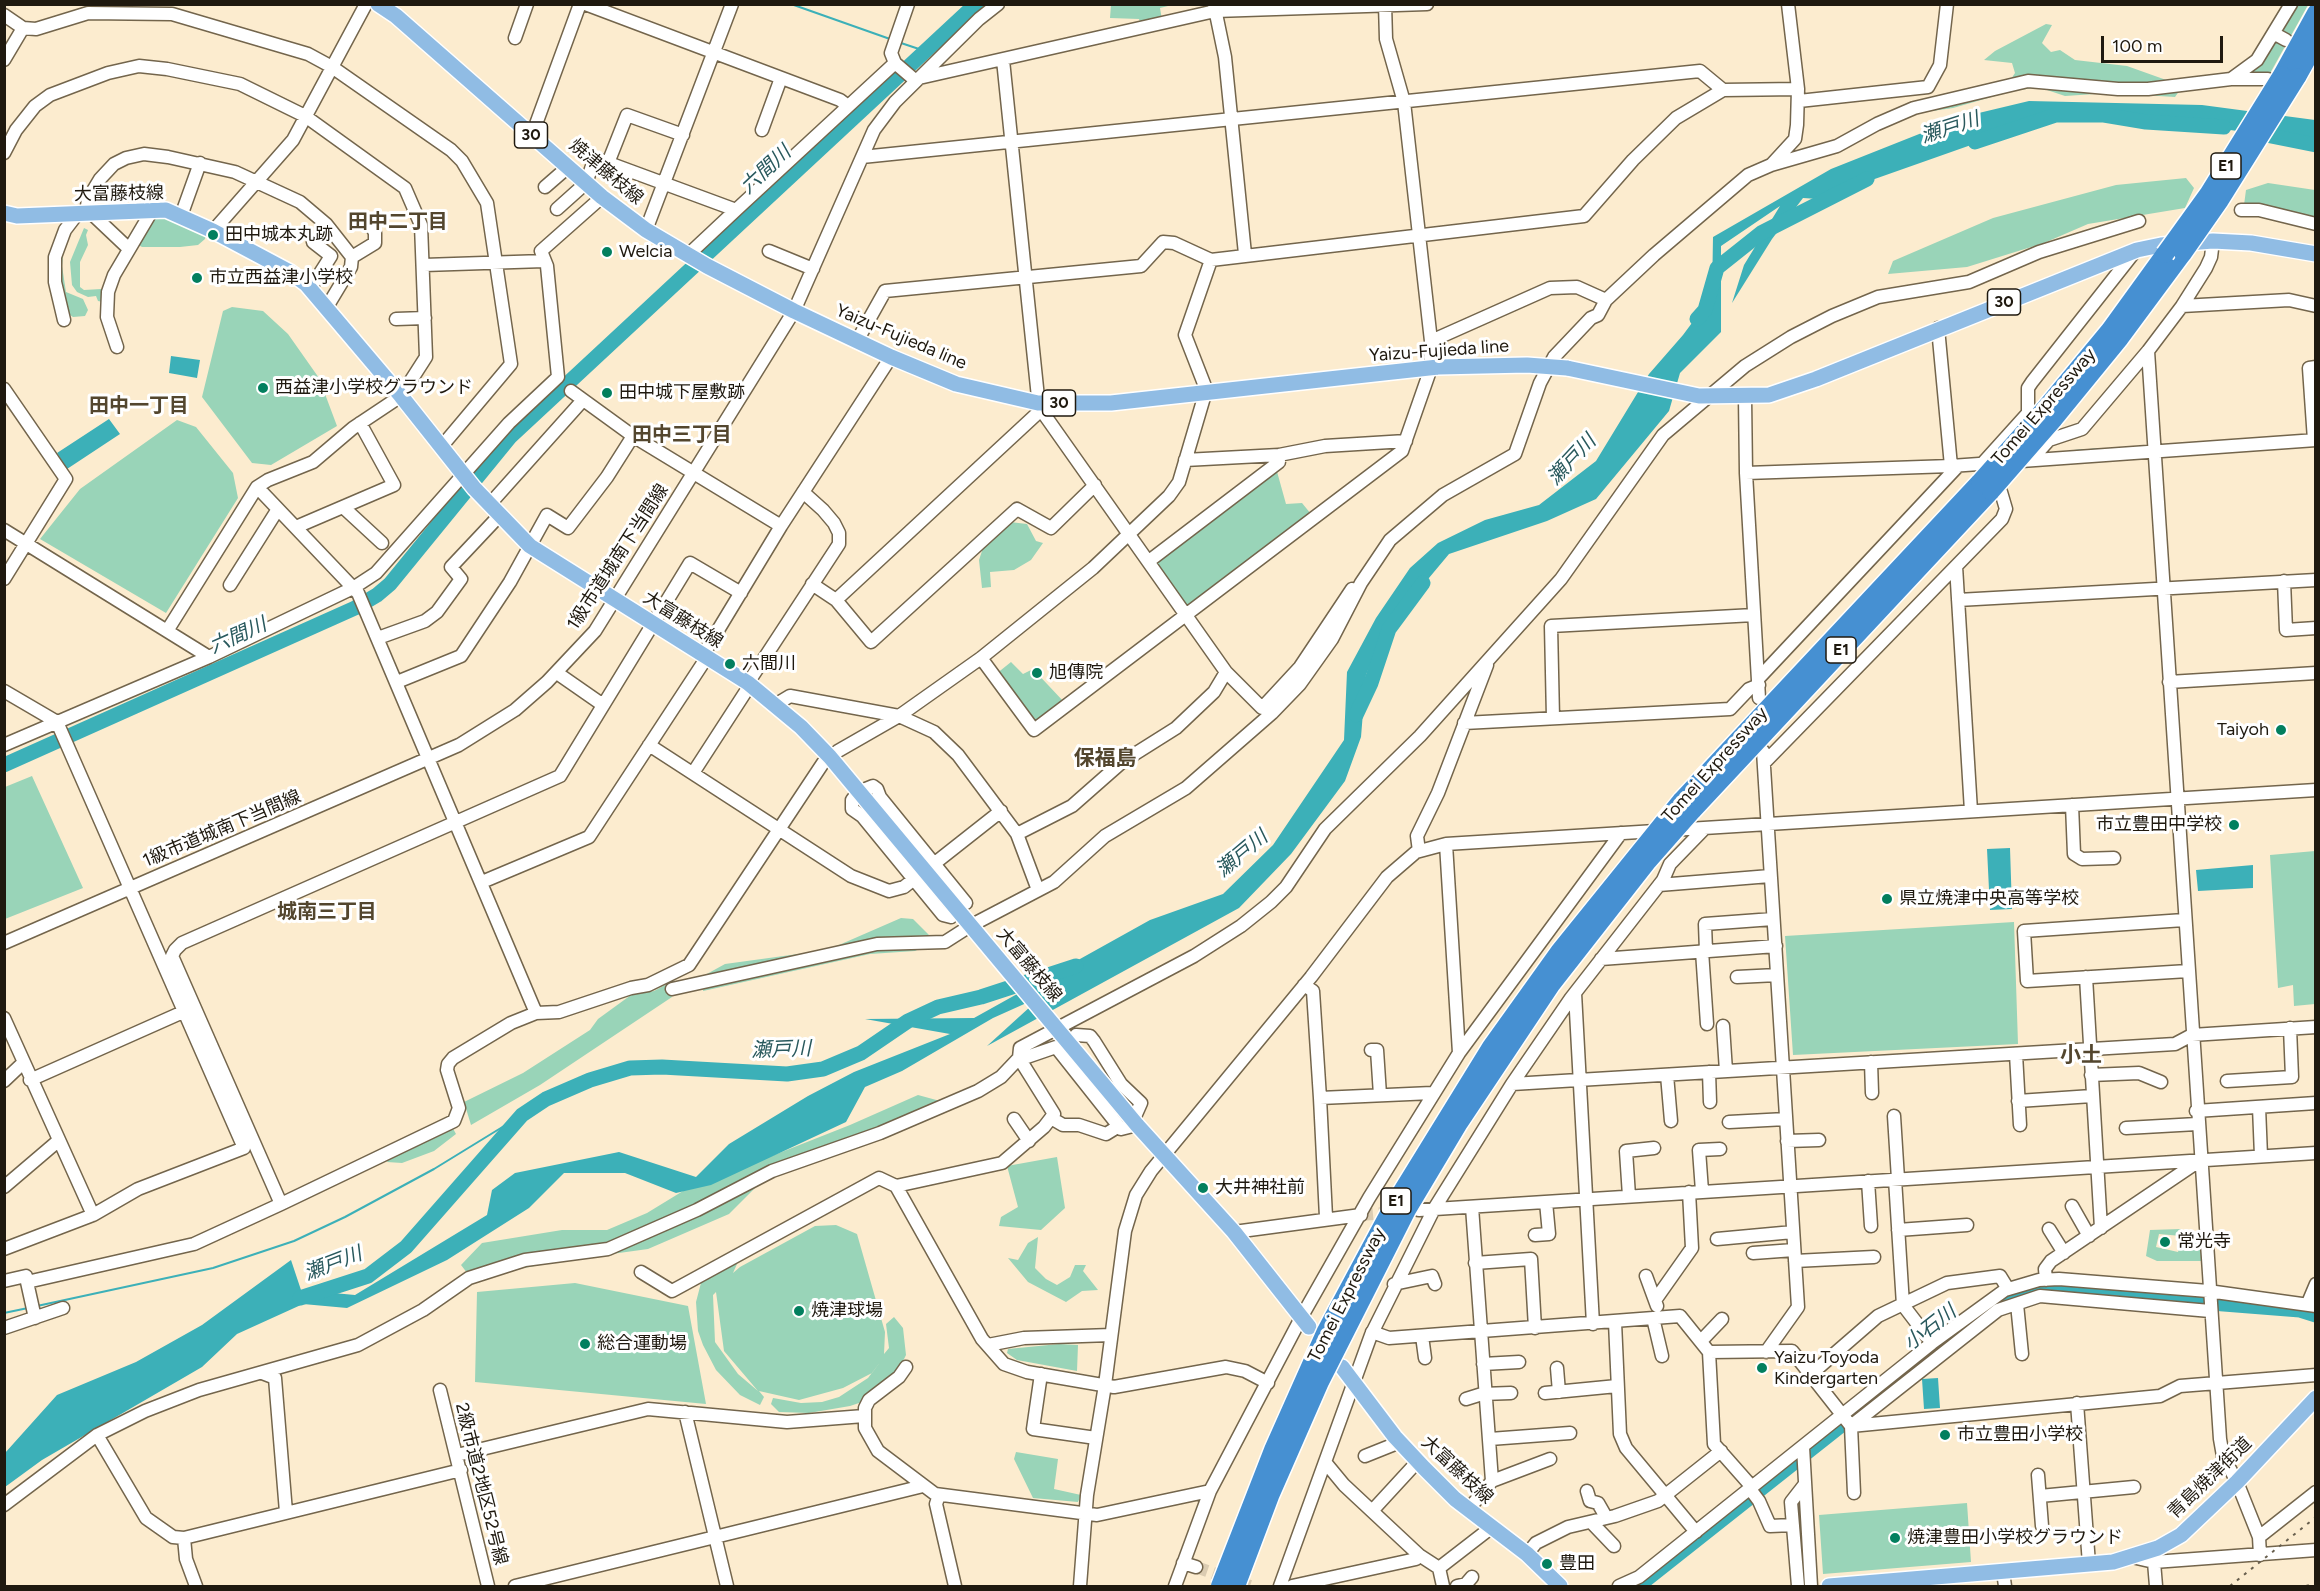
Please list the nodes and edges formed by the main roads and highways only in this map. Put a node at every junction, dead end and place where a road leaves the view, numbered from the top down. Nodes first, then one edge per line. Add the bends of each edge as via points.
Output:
1 (378, 4) edge
2 (2316, 13) edge
3 (2316, 43) edge
4 (2282, 77) junction
5 (4, 213) edge
6 (2316, 254) edge
7 (707, 266) joint
8 (1687, 806) junction
9 (1306, 1321) road end
10 (1342, 1367) dead end
11 (2316, 1398) edge
12 (2004, 1579) edge
13 (1962, 1581) edge
14 (1220, 1587) edge
15 (1236, 1587) edge
16 (1560, 1587) edge
17 (1829, 1587) edge

1 - 7 main road, 焼津藤枝線 / 30 via 602,197 646,230
2 - 4 highway, Tomei Expressway / E1
3 - 4 highway, Tomei Expressway / E1
4 - 8 highway, Tomei Expressway / E1, bridge via 2209,193 2110,330 1984,479
5 - 9 main road, 大富藤枝線 via 18,216 153,209 181,216 213,231 290,272 310,289 468,481 530,546 749,684 830,757 1054,1024 1130,1124 1165,1154
6 - 7 main road, Yaizu-Fujieda line / 30, bridge via 2212,241 2137,250 1816,379 1769,395 1745,398 1704,397 1567,368 1517,364 1434,367 1207,394 1039,407 956,384 891,357
8 - 14 highway, Tomei Expressway / E1, bridge via 1558,952 1491,1047 1393,1206 1326,1331 1273,1450
8 - 15 highway, Tomei Expressway / E1, bridge via 1551,985 1459,1123 1407,1210 1320,1382 1270,1496
10 - 16 main road, 大富藤枝線 via 1418,1461 1468,1510 1527,1554
11 - 12 main road, 青島焼津街道 via 2181,1535 2132,1557
12 - 13 main road, 青島焼津街道
13 - 17 main road, 青島焼津街道

